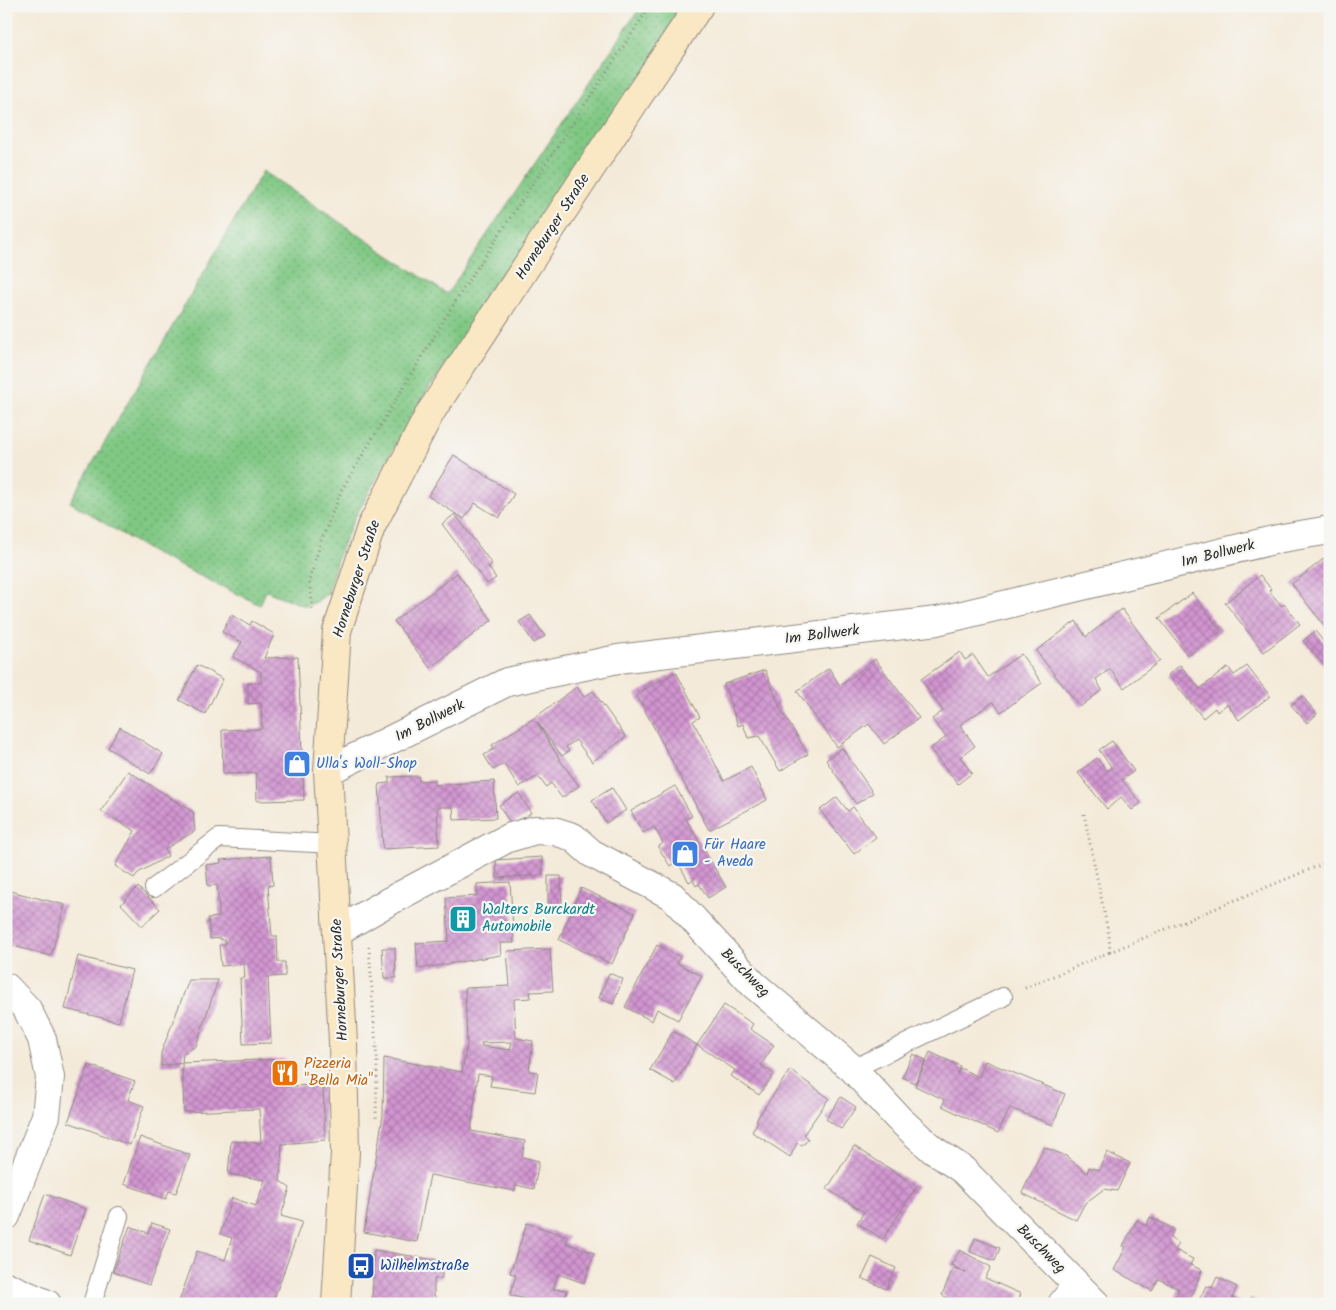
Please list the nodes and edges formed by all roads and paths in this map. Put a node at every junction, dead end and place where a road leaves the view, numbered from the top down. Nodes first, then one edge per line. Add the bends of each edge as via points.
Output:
1 (650, 6) edge
2 (699, 6) edge
3 (1330, 530) edge
4 (314, 618) dead end
5 (328, 771) junction
6 (1084, 814) dead end
7 (333, 844) junction
8 (1330, 861) edge
9 (154, 888) dead end
10 (367, 914) junction
11 (338, 930) junction
12 (1110, 952) junction
13 (6, 987) edge
14 (1003, 997) joint
15 (853, 1069) junction
16 (376, 1120) dead end
17 (6, 1216) edge
18 (119, 1216) dead end
19 (6, 1286) edge
20 (1069, 1295) edge
21 (48, 1304) edge
22 (92, 1304) edge
23 (336, 1304) edge
24 (1096, 1304) edge

1 - 4 path via 458,297 342,489 308,582
2 - 5 street, Horneburger Straße via 430,413 371,527 337,631
3 - 5 street, Im Bollwerk via 1282,538 937,621 618,660 507,682
5 - 7 street, Horneburger Straße
6 - 12 path
7 - 9 lane via 219,838
7 - 11 street, Horneburger Straße
8 - 12 path
10 - 11 street, Buschweg
10 - 15 street, Buschweg via 508,838 535,830 573,836 591,853 672,896 754,984
10 - 16 path via 377,1062
11 - 23 street, Horneburger Straße via 345,1152
12 - 14 path
13 - 17 street via 27,1010 42,1039 50,1077 46,1116
14 - 15 lane
15 - 20 street, Buschweg via 898,1118 963,1170
18 - 22 lane
19 - 21 street
20 - 24 street, Buschweg

